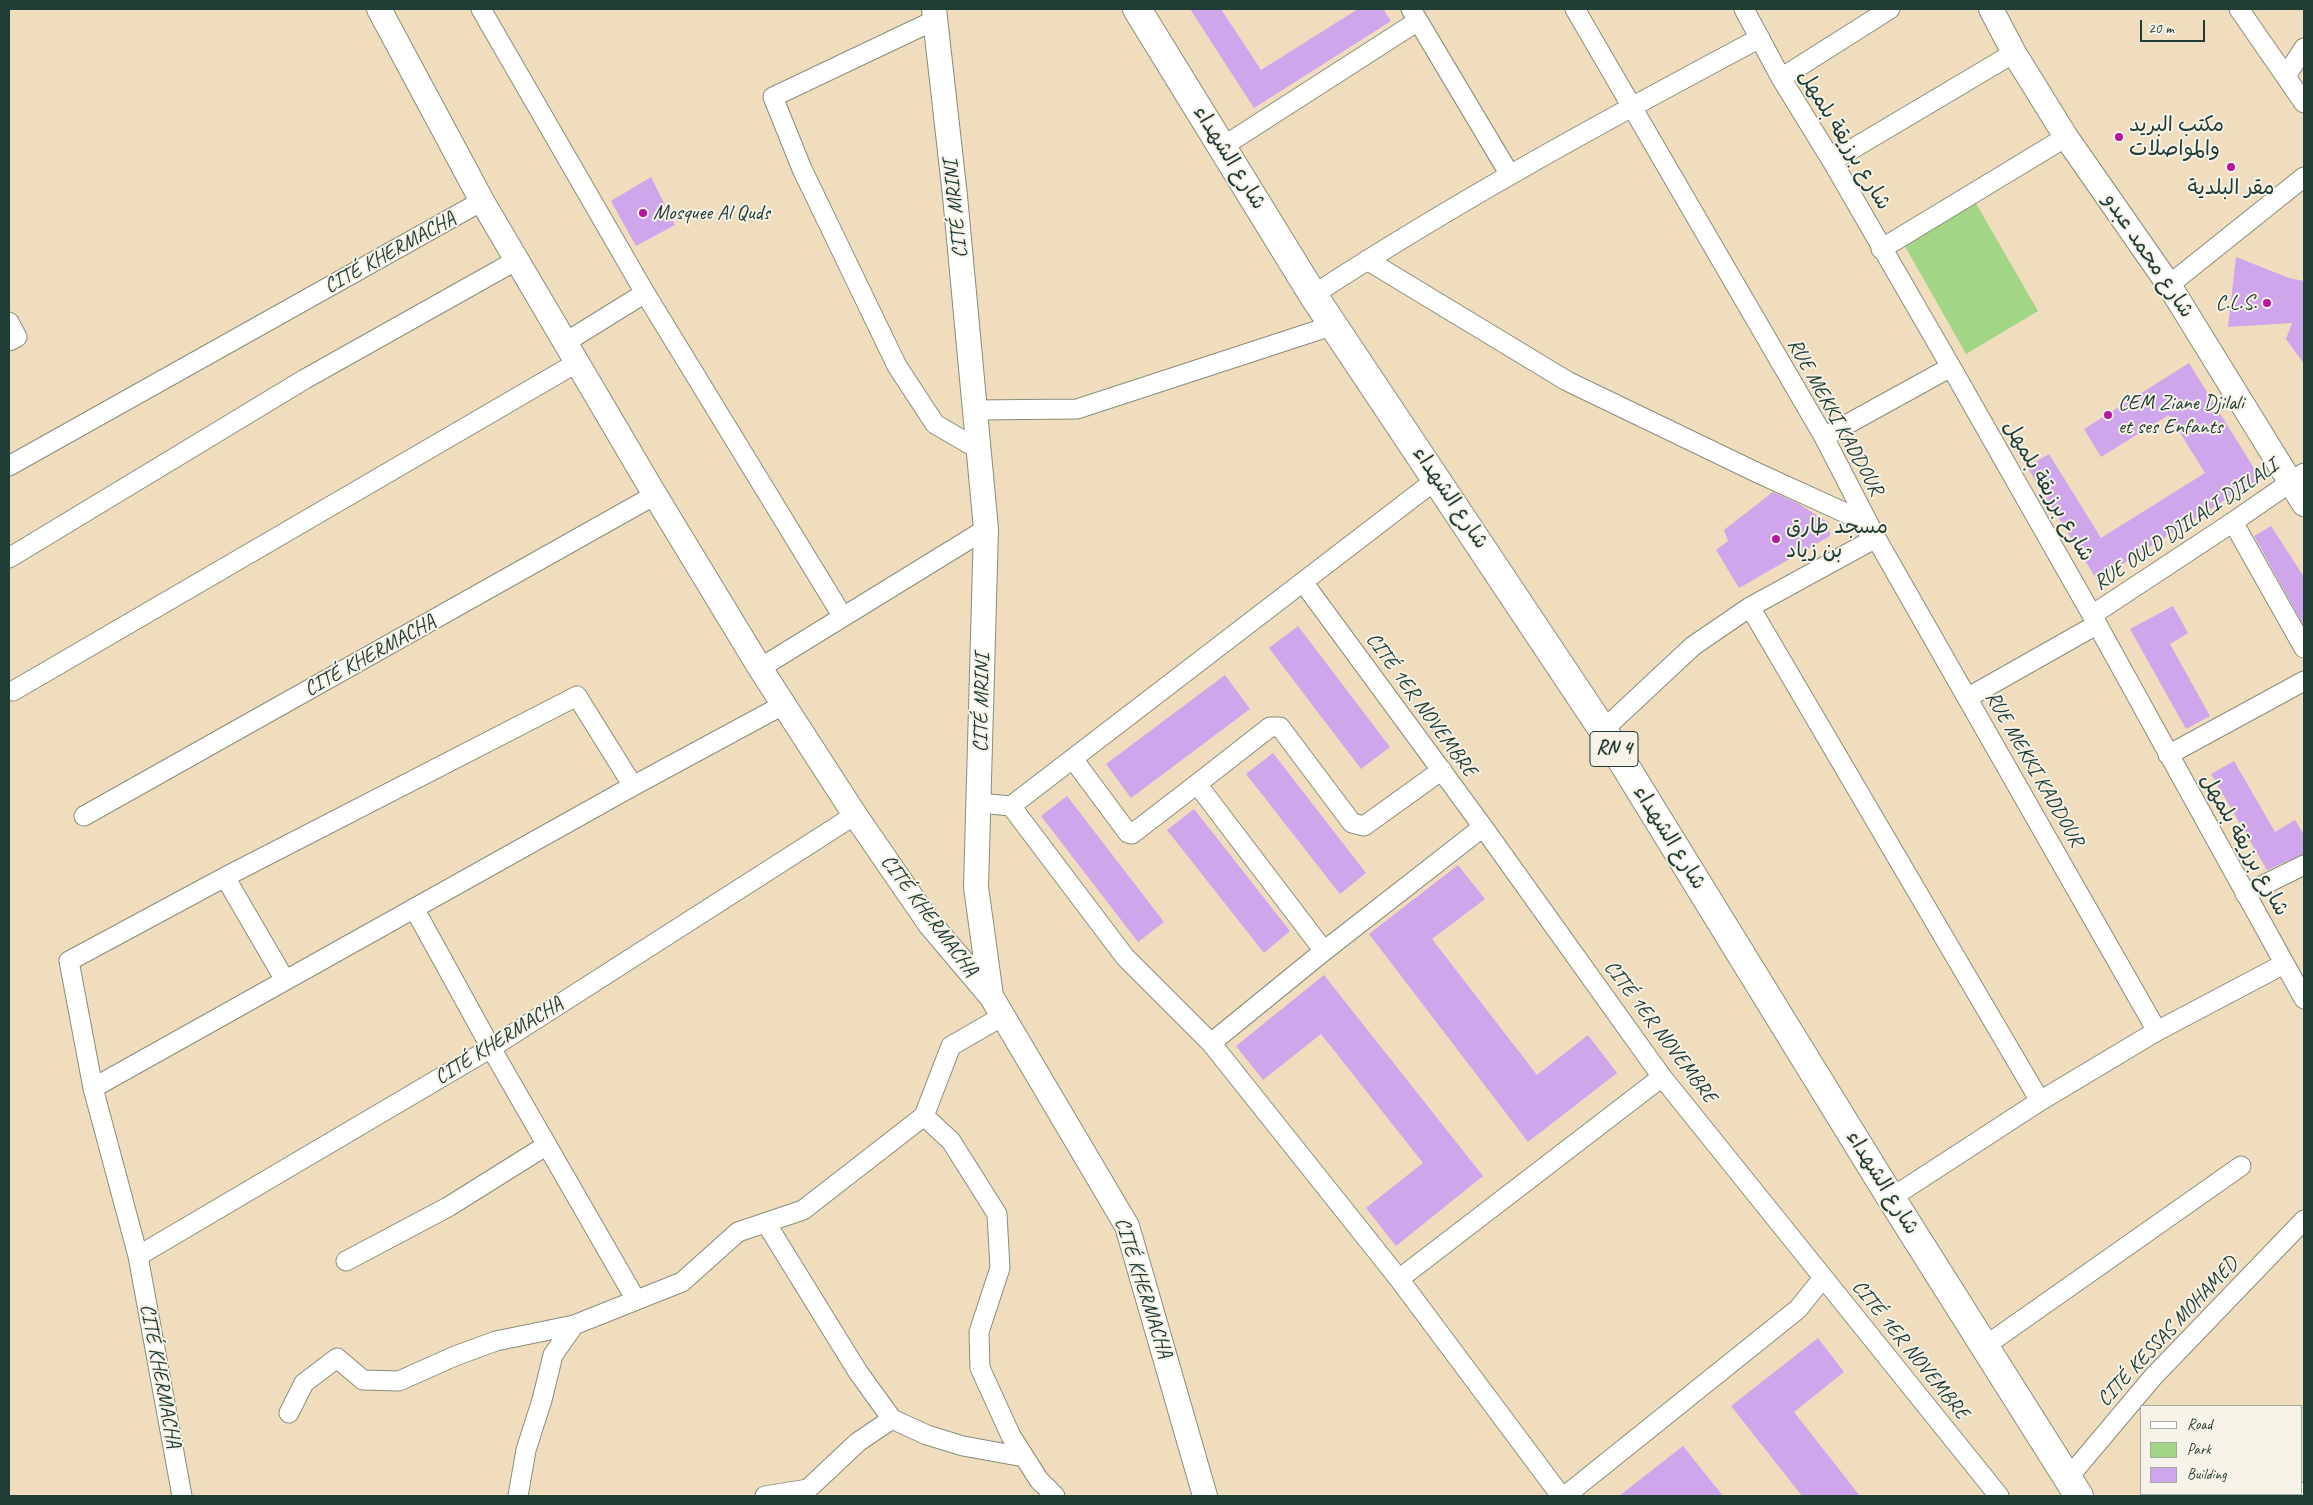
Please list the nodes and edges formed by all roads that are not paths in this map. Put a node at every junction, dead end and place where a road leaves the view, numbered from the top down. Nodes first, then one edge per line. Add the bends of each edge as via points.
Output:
1 (379, 9) edge
2 (481, 9) edge
3 (1137, 9) edge
4 (1575, 9) edge
5 (1744, 9) edge
6 (1890, 9) edge
7 (1992, 9) edge
8 (2239, 9) edge
9 (935, 14) edge
10 (1414, 15) edge
11 (1760, 38) junction
12 (2304, 48) edge
13 (2014, 53) junction
14 (2286, 76) junction
15 (1781, 78) junction
16 (2304, 103) edge
17 (1631, 107) junction
18 (2066, 136) junction
19 (1222, 147) junction
20 (1832, 161) junction
21 (1510, 175) junction
22 (2304, 177) edge
23 (482, 201) junction
24 (1881, 249) junction
25 (517, 260) junction
26 (1366, 260) junction
27 (2169, 285) junction
28 (644, 293) junction
29 (1314, 295) junction
30 (9, 322) edge
31 (1334, 325) junction
32 (9, 341) edge
33 (572, 352) junction
34 (1951, 367) junction
35 (975, 410) junction
36 (1824, 437) junction
37 (978, 449) junction
38 (9, 466) edge
39 (2297, 478) edge
40 (1437, 479) junction
41 (655, 495) junction
42 (2304, 504) edge
43 (2233, 522) junction
44 (986, 528) junction
45 (1876, 538) junction
46 (9, 558) edge
47 (1302, 582) junction
48 (1750, 607) junction
49 (843, 616) junction
50 (2094, 620) junction
51 (2304, 648) edge
52 (760, 668) junction
53 (2304, 681) edge
54 (13, 692) dead end
55 (1967, 698) junction
56 (783, 705) junction
57 (1603, 730) junction
58 (2168, 756) junction
59 (1073, 758) junction
60 (1442, 770) junction
61 (1197, 784) junction
62 (633, 786) junction
63 (979, 803) junction
64 (1011, 806) junction
65 (855, 815) junction
66 (84, 816) dead end
67 (1483, 827) junction
68 (2304, 865) edge
69 (225, 877) junction
70 (2245, 894) junction
71 (414, 908) junction
72 (1324, 951) junction
73 (2284, 964) junction
74 (285, 980) junction
75 (2304, 999) edge
76 (997, 1006) junction
77 (2157, 1031) junction
78 (1211, 1043) junction
79 (491, 1048) junction
80 (1662, 1077) junction
81 (93, 1088) junction
82 (2040, 1100) junction
83 (924, 1116) junction
84 (547, 1145) junction
85 (2241, 1166) dead end
86 (1890, 1198) junction
87 (2304, 1220) edge
88 (766, 1223) junction
89 (138, 1256) junction
90 (346, 1261) dead end
91 (1823, 1278) junction
92 (1399, 1279) junction
93 (636, 1300) junction
94 (574, 1325) junction
95 (1985, 1346) junction
96 (289, 1413) dead end
97 (892, 1419) junction
98 (1024, 1457) junction
99 (2074, 1487) edge
100 (182, 1496) edge
101 (518, 1496) edge
102 (765, 1496) edge
103 (1055, 1496) edge
104 (1205, 1496) edge
105 (1561, 1496) edge
106 (1565, 1496) edge
107 (1999, 1496) edge

1 - 23 street, CITÉ KHERMACHA
2 - 28 street
3 - 19 main road, شارع الشهداء / RN 4
4 - 17 street, RUE MEKKI KADDOUR
5 - 11 street, شارع برزيقة بلمهل
6 - 15 street
7 - 13 street, شارع محمد عبدو
8 - 14 street
9 - 35 street, CITÉ MRINI
9 - 37 street via 773,97 802,170 897,366 935,424
10 - 19 street
10 - 21 street
11 - 15 street, شارع برزيقة بلمهل
11 - 17 street
12 - 14 street
13 - 18 street, شارع محمد عبدو
13 - 20 street
14 - 16 street
15 - 20 street, شارع برزيقة بلمهل
17 - 21 street
17 - 36 street, RUE MEKKI KADDOUR
18 - 24 street
18 - 27 street, شارع محمد عبدو
19 - 29 main road, شارع الشهداء / RN 4
20 - 24 street, شارع برزيقة بلمهل
21 - 26 street
22 - 27 street
23 - 25 street, CITÉ KHERMACHA
23 - 38 street, CITÉ KHERMACHA
24 - 34 street, شارع برزيقة بلمهل
25 - 33 street, CITÉ KHERMACHA
25 - 46 street via 305,379
26 - 29 street
26 - 45 street via 1567,381 1850,515
27 - 39 street, شارع محمد عبدو
28 - 33 street
28 - 49 street
29 - 31 main road, شارع الشهداء / RN 4
30 - 32 street via 17,337
31 - 35 street via 1077,409
31 - 40 main road, شارع الشهداء / RN 4
33 - 41 street, CITÉ KHERMACHA
33 - 54 street
34 - 36 street
34 - 50 street, شارع برزيقة بلمهل
35 - 37 street, CITÉ MRINI
36 - 45 street, RUE MEKKI KADDOUR
37 - 44 street, CITÉ MRINI
39 - 42 street, شارع محمد عبدو
39 - 43 street, RUE OULD DJILALI DJILALI
40 - 47 street
40 - 57 main road, شارع الشهداء / RN 4
41 - 52 street, CITÉ KHERMACHA
41 - 66 street, CITÉ KHERMACHA
43 - 50 street, RUE OULD DJILALI DJILALI
43 - 51 street
44 - 49 street
44 - 63 street, CITÉ MRINI
45 - 48 street
45 - 55 street, RUE MEKKI KADDOUR
47 - 59 street
47 - 60 street, CITÉ 1ER NOVEMBRE
48 - 57 street via 1693,646
48 - 82 street
49 - 52 street
50 - 55 street, RUE OULD DJILALI DJILALI
50 - 58 street, شارع برزيقة بلمهل
52 - 56 street, CITÉ KHERMACHA
53 - 58 street
55 - 77 street, RUE MEKKI KADDOUR
56 - 62 street
56 - 65 street, CITÉ KHERMACHA
57 - 86 main road, شارع الشهداء / RN 4
58 - 70 street, شارع برزيقة بلمهل
59 - 61 street via 1128,833 1132,834
59 - 64 street
60 - 61 street via 1364,826 1358,826 1352,823 1280,727 1275,726
60 - 67 street, CITÉ 1ER NOVEMBRE
61 - 72 street
62 - 69 street, CITÉ KHERMACHA via 577,696
62 - 71 street
63 - 64 street
63 - 76 street, CITÉ MRINI via 976,887
64 - 78 street via 1125,957
65 - 76 street, CITÉ KHERMACHA via 930,924
65 - 79 street, CITÉ KHERMACHA
67 - 72 street
67 - 80 street, CITÉ 1ER NOVEMBRE
68 - 70 street
69 - 74 street
69 - 81 street, CITÉ KHERMACHA via 69,961
70 - 73 street, شارع برزيقة بلمهل
71 - 74 street
71 - 79 street
72 - 78 street
73 - 75 street, شارع برزيقة بلمهل
73 - 77 street
74 - 81 street
76 - 83 street via 951,1046
76 - 104 street, CITÉ KHERMACHA via 1127,1226
77 - 82 street
78 - 92 street
79 - 84 street
79 - 89 street, CITÉ KHERMACHA
80 - 91 street, CITÉ 1ER NOVEMBRE
80 - 92 street
81 - 89 street, CITÉ KHERMACHA
82 - 86 street
83 - 88 street via 803,1210
83 - 98 street via 951,1141 997,1214 1000,1268 979,1332 980,1368
84 - 90 street via 448,1207
84 - 93 street
85 - 95 street
86 - 95 main road, شارع الشهداء / RN 4
87 - 99 street, CITÉ KESSAS MOHAMED via 2153,1377
88 - 93 street via 738,1232 682,1282
88 - 97 street via 858,1372
89 - 100 street, CITÉ KHERMACHA
91 - 106 street via 1798,1309
91 - 107 street, CITÉ 1ER NOVEMBRE
92 - 105 street
93 - 94 street
94 - 96 street via 496,1341 399,1382 363,1380 337,1358 304,1384
94 - 101 street via 553,1355 526,1450
95 - 99 main road, شارع الشهداء / RN 4
97 - 98 street via 927,1435 963,1446
97 - 102 street via 858,1442 808,1489
98 - 103 street via 1039,1480

